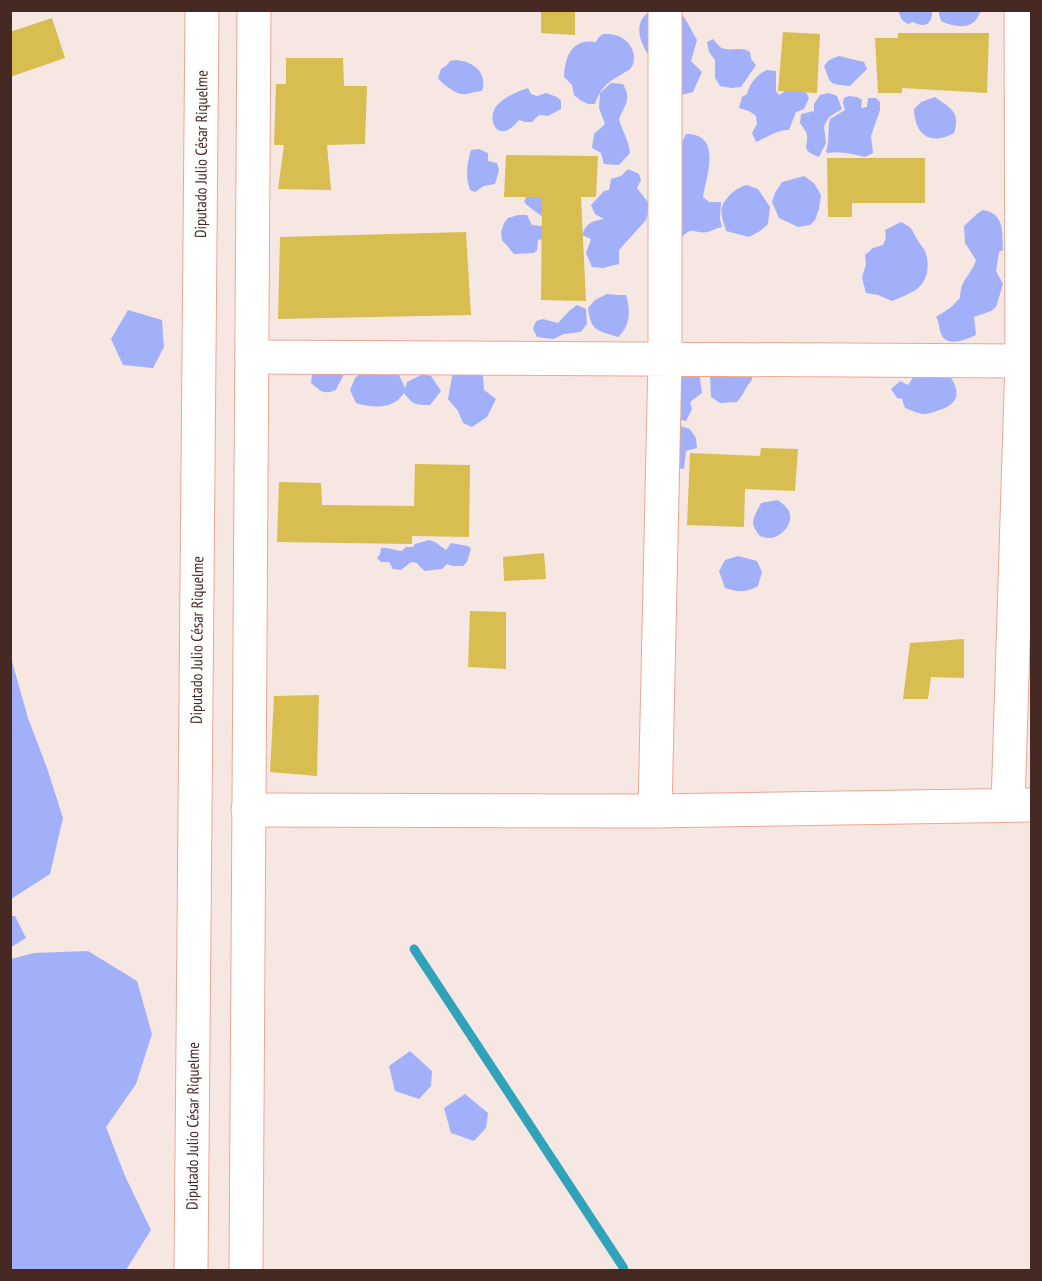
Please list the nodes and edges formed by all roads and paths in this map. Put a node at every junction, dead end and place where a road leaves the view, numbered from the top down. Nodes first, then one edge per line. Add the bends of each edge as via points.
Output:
1 (202, 10) edge
2 (254, 10) edge
3 (665, 10) edge
4 (1021, 10) edge
5 (252, 357) junction
6 (664, 358) junction
7 (1027, 361) edge
8 (1020, 805) edge
9 (248, 810) junction
10 (655, 811) junction
11 (191, 1270) edge
12 (246, 1270) edge

1 - 11 street, Diputado Julio César Riquelme
2 - 5 street
3 - 6 street
4 - 7 street
5 - 6 street
5 - 9 street
6 - 7 street
6 - 10 street
7 - 8 street
8 - 10 street
9 - 10 street
9 - 12 street

